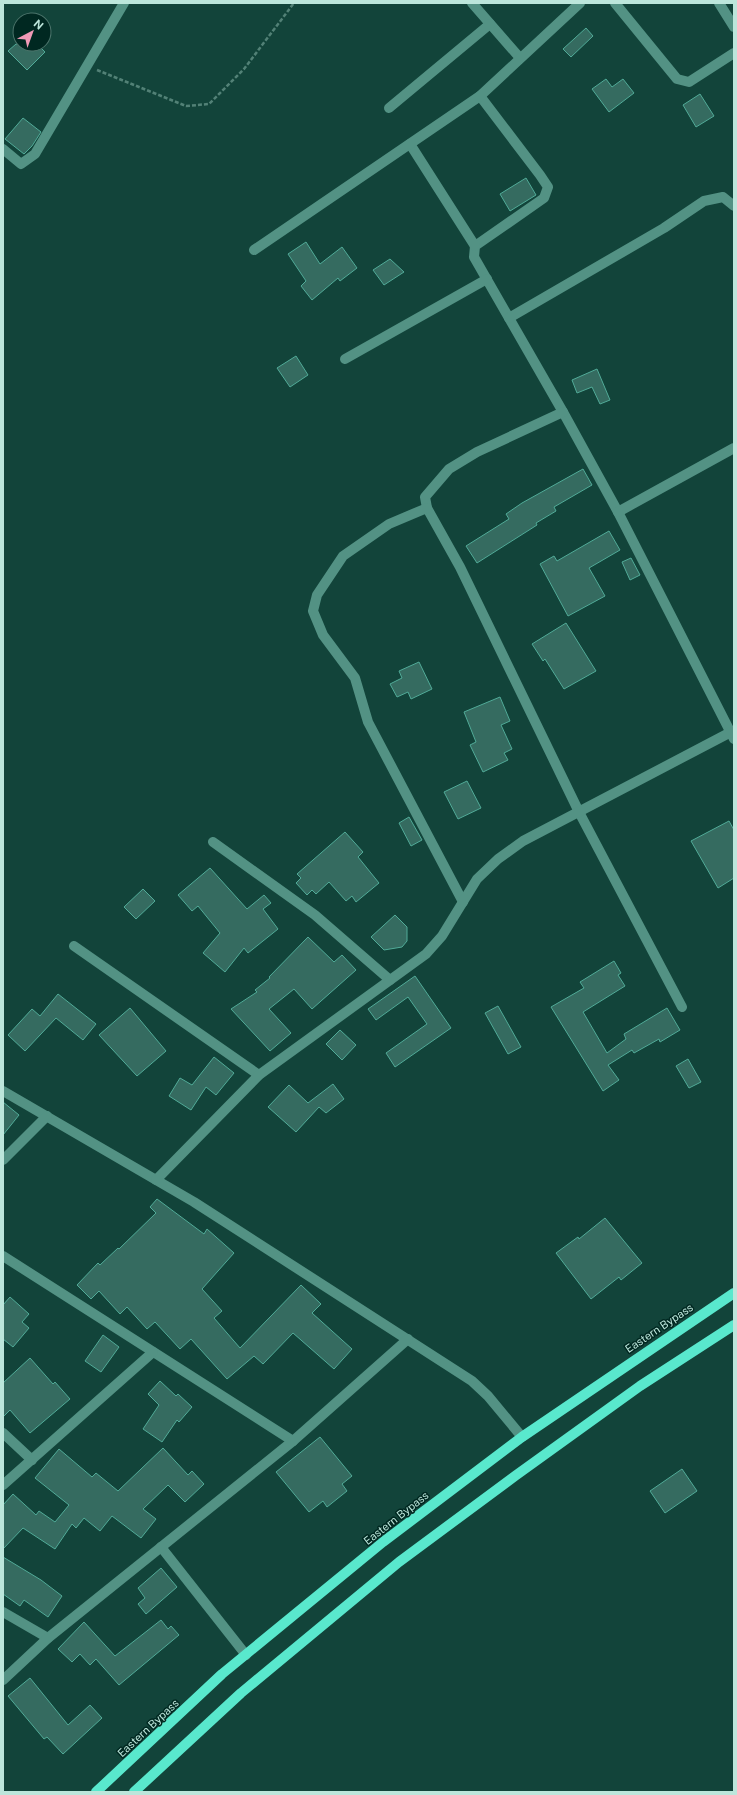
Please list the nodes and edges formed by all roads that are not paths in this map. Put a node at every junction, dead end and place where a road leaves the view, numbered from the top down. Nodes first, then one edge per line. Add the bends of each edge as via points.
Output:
1 (124, 3) edge
2 (472, 3) edge
3 (580, 3) edge
4 (615, 3) edge
5 (719, 3) edge
6 (490, 24) junction
7 (734, 27) edge
8 (734, 53) edge
9 (520, 58) junction
10 (480, 96) junction
11 (389, 108) dead end
12 (410, 144) junction
13 (3, 149) edge
14 (734, 206) edge
15 (475, 246) junction
16 (254, 250) dead end
17 (487, 279) junction
18 (509, 318) junction
19 (345, 359) dead end
20 (563, 412) junction
21 (734, 448) edge
22 (427, 508) junction
23 (618, 512) junction
24 (732, 735) edge
25 (579, 812) junction
26 (213, 842) dead end
27 (463, 902) junction
28 (74, 946) dead end
29 (390, 980) junction
30 (682, 1007) dead end
31 (259, 1075) junction
32 (3, 1091) edge
33 (47, 1116) junction
34 (3, 1160) edge
35 (156, 1180) junction
36 (3, 1256) edge
37 (734, 1293) edge
38 (734, 1324) edge
39 (408, 1339) junction
40 (153, 1352) junction
41 (3, 1433) edge
42 (522, 1436) junction
43 (293, 1441) junction
44 (32, 1460) junction
45 (3, 1486) edge
46 (161, 1547) junction
47 (3, 1612) edge
48 (48, 1638) junction
49 (246, 1655) junction
50 (3, 1680) edge
51 (96, 1792) edge
52 (134, 1792) edge

1 - 13 street via 35,154 21,164
2 - 6 street
3 - 9 street
4 - 8 street via 677,79 689,82
5 - 7 street
6 - 9 street
6 - 11 street
9 - 10 street
10 - 12 street
10 - 15 street via 548,187 544,198
12 - 15 street
12 - 16 street
14 - 18 street via 723,197 704,201 664,228
15 - 17 street via 474,257
17 - 18 street
17 - 19 street
18 - 20 street
20 - 22 street via 477,452 449,469 425,497
20 - 23 street
21 - 23 street
22 - 25 street via 460,567
22 - 27 street via 389,524 343,556 317,595 313,611 324,635 355,678 368,722
23 - 24 street
24 - 25 street
25 - 27 street via 523,841 498,859 477,878
25 - 30 street
26 - 29 street via 315,915
27 - 29 street via 442,936 426,954
28 - 31 street
29 - 31 street
31 - 35 street
32 - 33 street
33 - 34 street
33 - 35 street
35 - 39 street
36 - 40 street
37 - 42 main road, Eastern Bypass
38 - 52 main road via 640,1386 399,1562 241,1693
39 - 42 street via 472,1381
39 - 43 street
40 - 43 street
40 - 44 street
41 - 44 street
42 - 49 main road, Eastern Bypass via 383,1542
43 - 46 street
44 - 45 street
46 - 48 street
46 - 49 street
47 - 48 street
48 - 50 street
49 - 51 main road, Eastern Bypass via 222,1674

